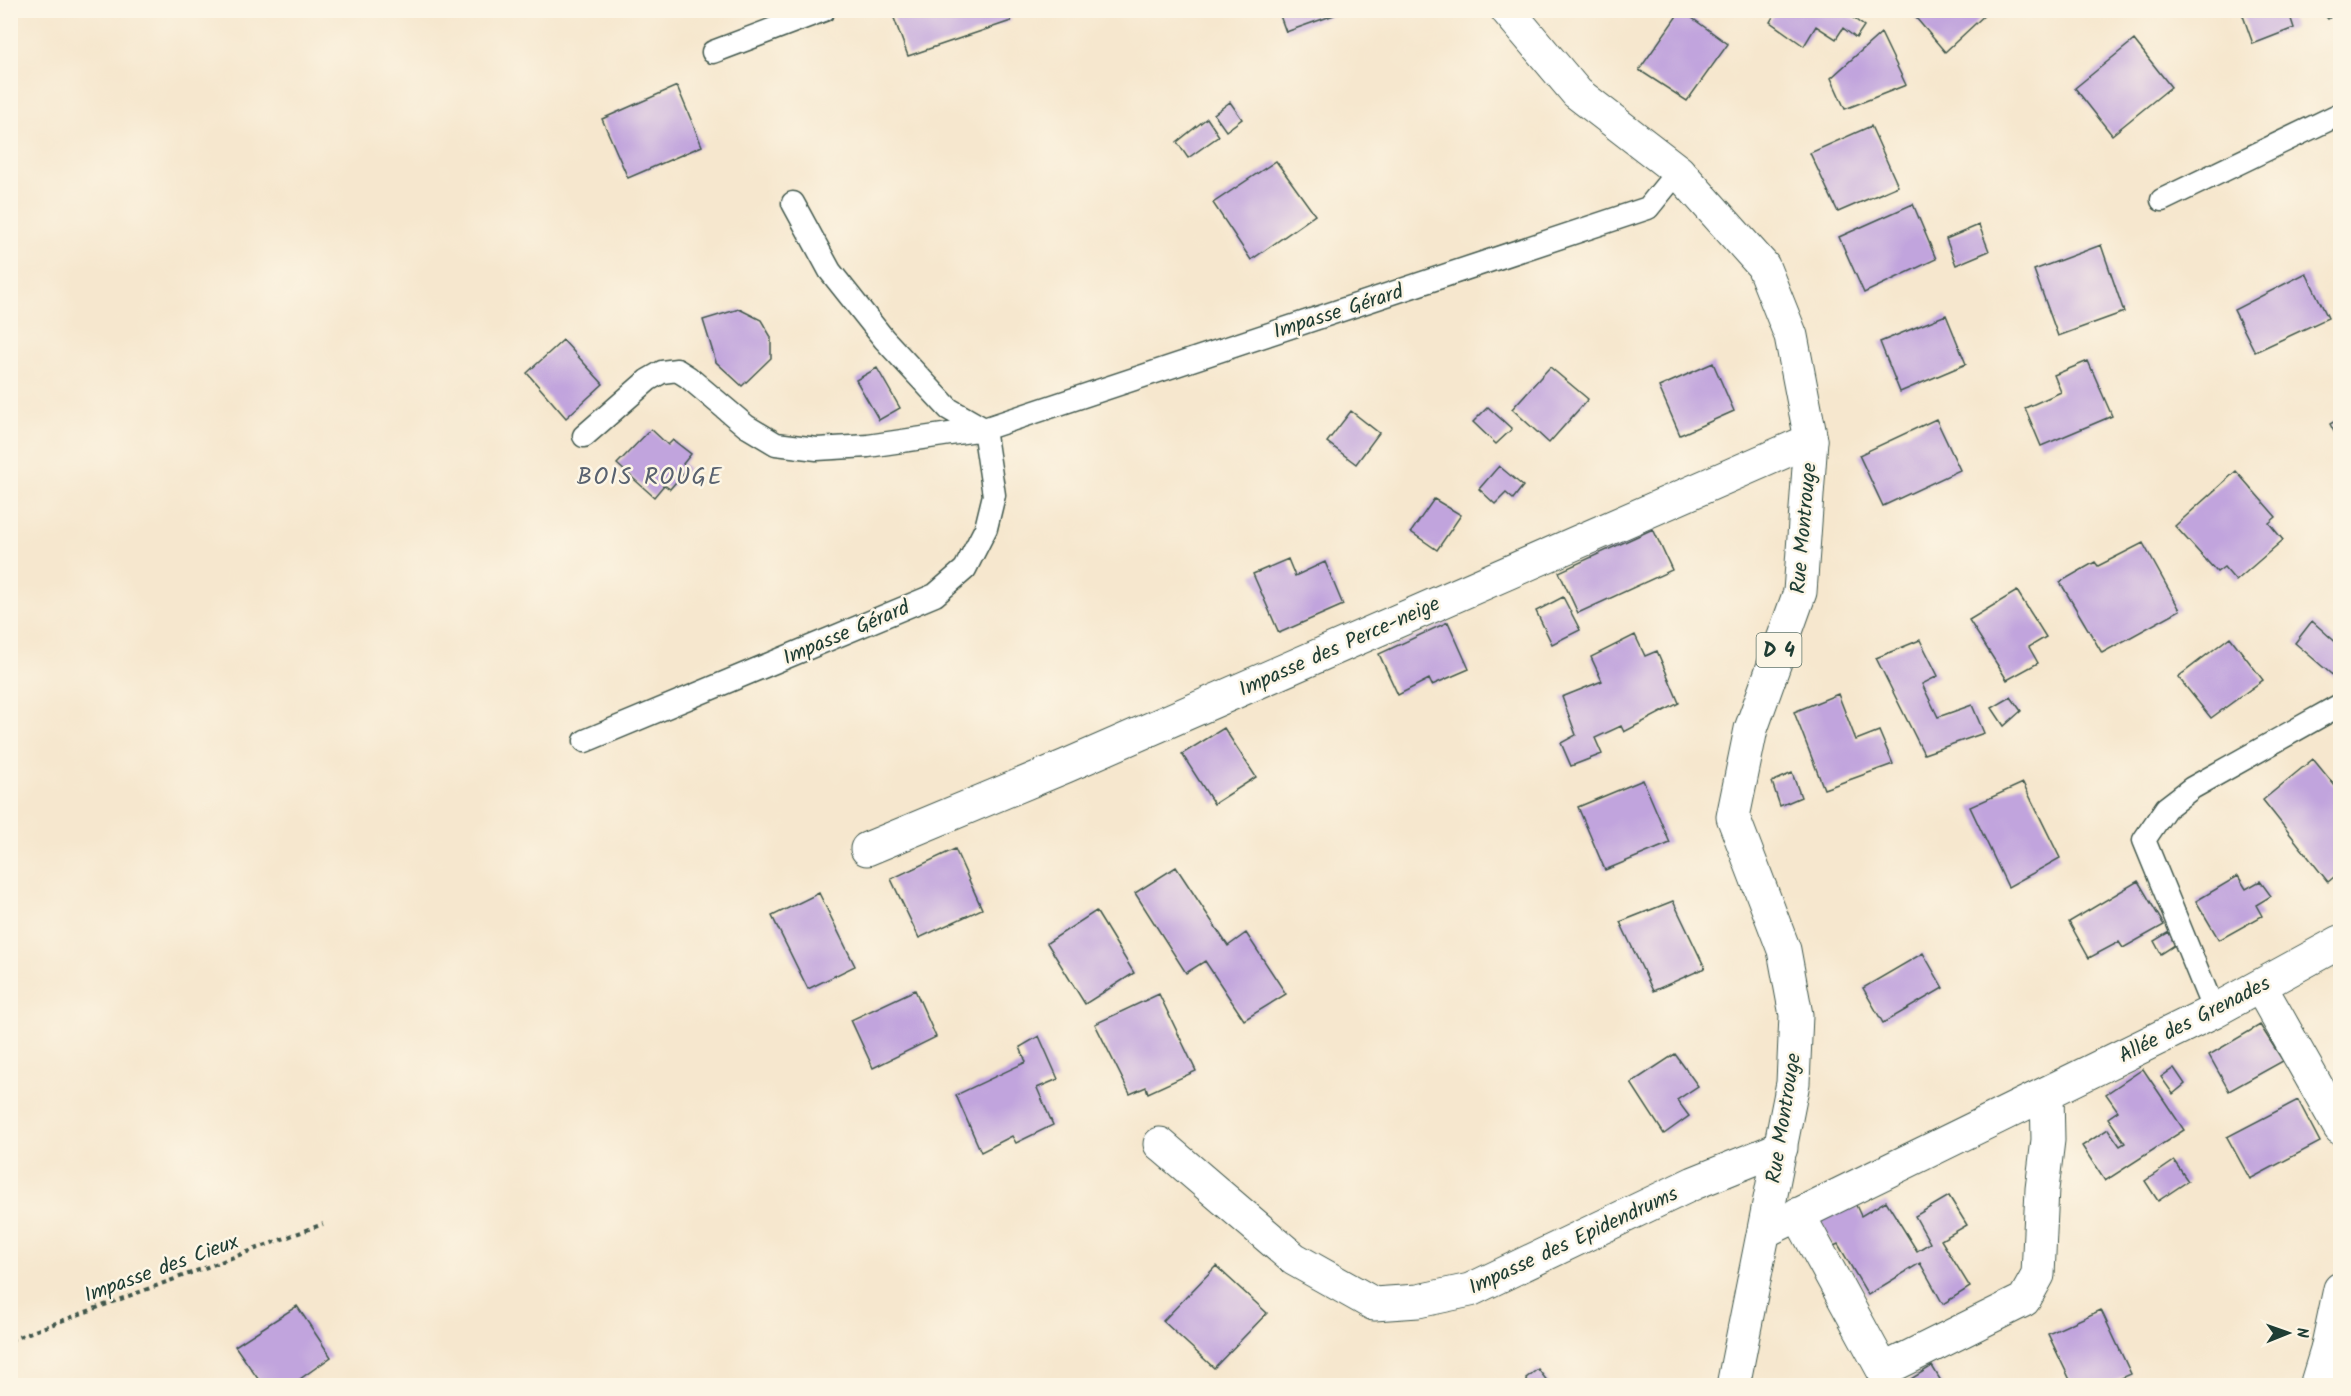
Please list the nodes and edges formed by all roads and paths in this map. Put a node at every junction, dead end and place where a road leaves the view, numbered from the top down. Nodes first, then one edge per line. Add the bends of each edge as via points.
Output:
1 (824, 10) edge
2 (1507, 10) edge
3 (713, 52) dead end
4 (2340, 114) edge
5 (1678, 171) junction
6 (2162, 200) dead end
7 (793, 203) dead end
8 (984, 429) junction
9 (584, 436) dead end
10 (1811, 440) junction
11 (2340, 705) edge
12 (585, 741) dead end
13 (867, 849) dead end
14 (2340, 942) edge
15 (2260, 986) junction
16 (2214, 1011) junction
17 (2047, 1094) junction
18 (2340, 1128) edge
19 (1160, 1144) dead end
20 (1780, 1148) junction
21 (1798, 1214) junction
22 (323, 1224) dead end
23 (1765, 1231) junction
24 (2340, 1290) edge
25 (10, 1340) edge
26 (1888, 1378) edge
27 (1732, 1386) edge
28 (2316, 1386) edge

1 - 3 lane
2 - 5 street, Rue Montrouge / D 4 via 1577,93
4 - 6 lane
5 - 8 lane, Impasse Gérard via 1648,208
5 - 10 street, Rue Montrouge / D 4 via 1763,266 1791,336
7 - 8 lane via 830,271 884,339 949,409
8 - 9 lane, Impasse Gérard via 857,447 817,449 776,444 746,426 676,370 648,380
8 - 12 lane, Impasse Gérard via 994,495 986,528 965,569 934,595
10 - 13 street, Impasse des Perce-neige
10 - 20 street, Rue Montrouge / D 4 via 1800,592 1751,729 1733,817 1784,950 1796,1015 1793,1083
11 - 16 lane via 2192,788 2166,808 2144,840
14 - 15 street, Allée des Grenades
15 - 16 street, Allée des Grenades
15 - 18 street
16 - 17 street, Allée des Grenades
17 - 21 street, Allée des Grenades
17 - 26 street via 2048,1140 2038,1275 2024,1300
19 - 20 street, Impasse des Epidendrums via 1294,1259 1374,1304 1418,1301 1470,1290 1694,1184
20 - 23 street, Rue Montrouge / D 4
21 - 23 street, Allée des Grenades
21 - 26 street
22 - 25 path, Impasse des Cieux
23 - 27 street, Rue Montrouge / D 4
24 - 28 street

